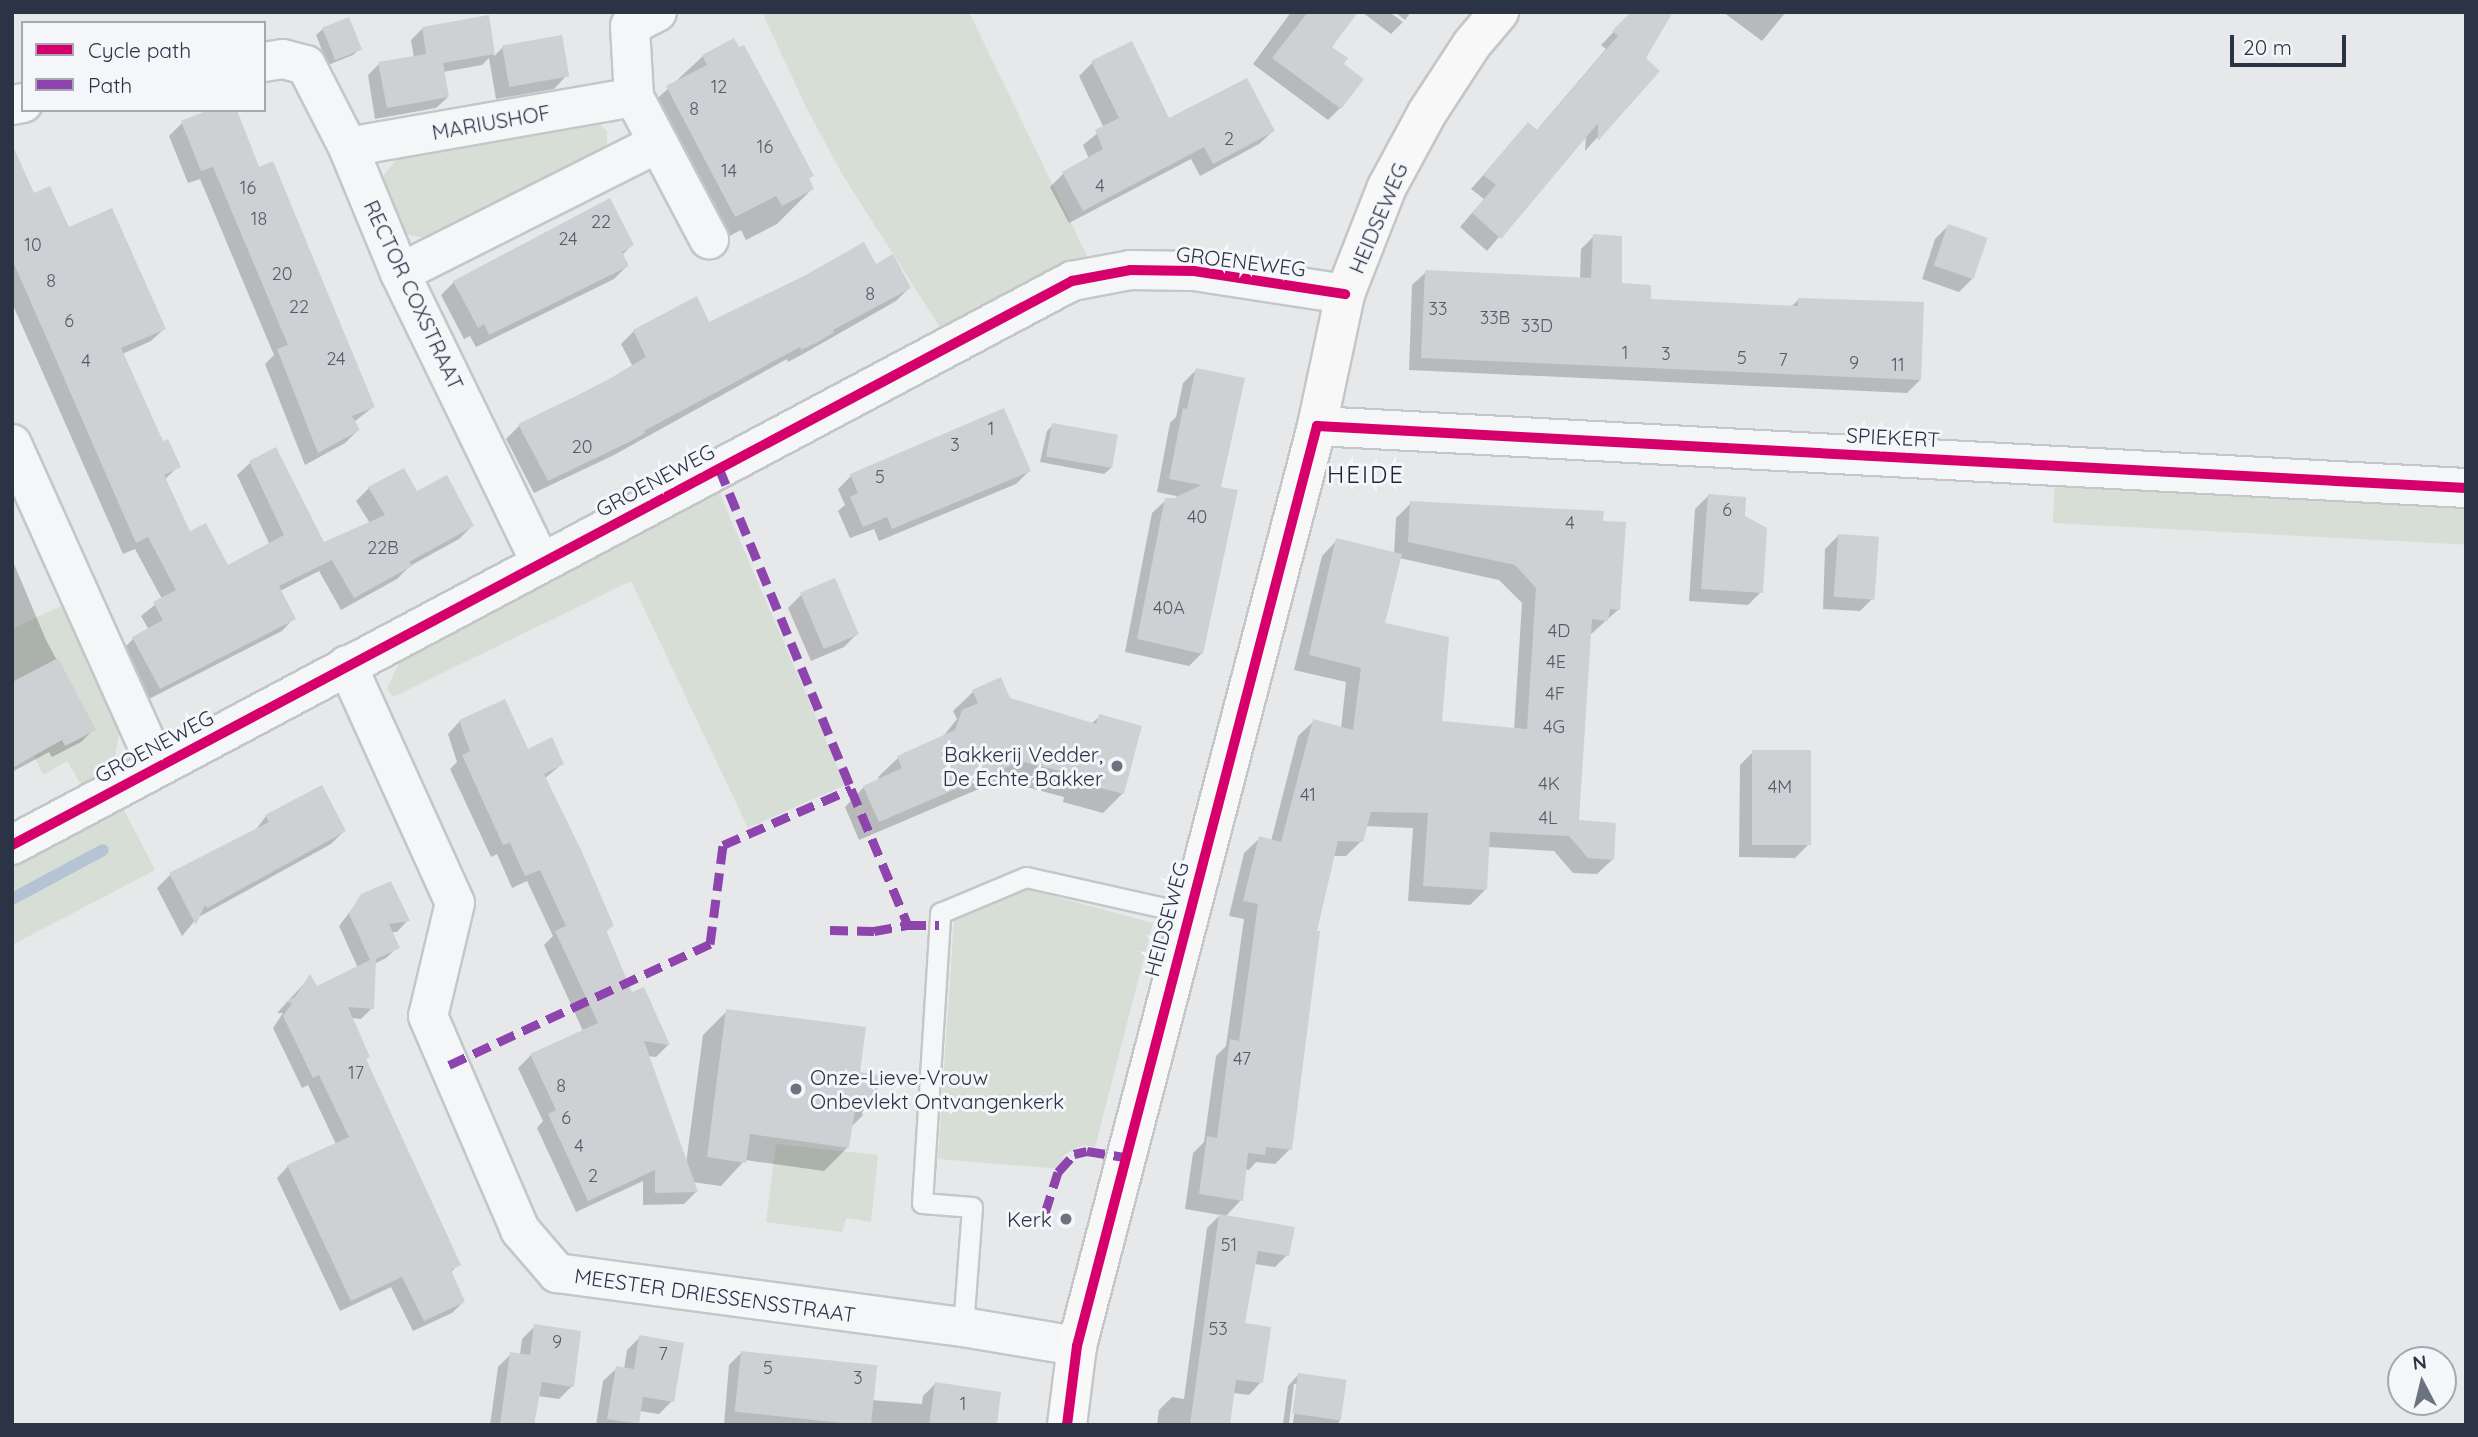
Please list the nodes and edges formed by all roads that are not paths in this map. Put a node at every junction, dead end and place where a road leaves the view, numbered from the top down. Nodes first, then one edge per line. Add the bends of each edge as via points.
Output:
1 (657, 12) edge
2 (1499, 12) edge
3 (266, 62) edge
4 (634, 97) junction
5 (658, 143) junction
6 (348, 147) junction
7 (709, 239) dead end
8 (400, 273) junction
9 (1345, 294) junction
10 (1317, 426) junction
11 (12, 444) edge
12 (2466, 488) edge
13 (541, 563) junction
14 (347, 665) junction
15 (157, 766) junction
16 (12, 845) edge
17 (1188, 913) junction
18 (963, 1327) junction
19 (1077, 1346) junction
20 (1067, 1425) edge

1 - 4 street via 630,26
2 - 9 street, HEIDSEWEG via 1427,113 1387,187
3 - 6 street, RECTOR COXSTRAAT via 283,59 306,65
4 - 5 street
4 - 6 street, MARIUSHOF
5 - 7 street
5 - 8 street
6 - 8 street, RECTOR COXSTRAAT
8 - 13 street, RECTOR COXSTRAAT
9 - 10 street, HEIDSEWEG
9 - 13 street, GROENEWEG via 1194,271 1130,270 1072,281
10 - 12 street, SPIEKERT
10 - 17 street, HEIDSEWEG
11 - 15 street
13 - 14 street, GROENEWEG
14 - 15 street, GROENEWEG
14 - 18 street, MEESTER DRIESSENSSTRAAT via 455,903 428,1016 520,1230 557,1273
15 - 16 street, GROENEWEG
17 - 18 lane via 1026,877 940,913 922,1203 972,1207
17 - 19 street, HEIDSEWEG
18 - 19 street, MEESTER DRIESSENSSTRAAT
19 - 20 street, HEIDSEWEG

